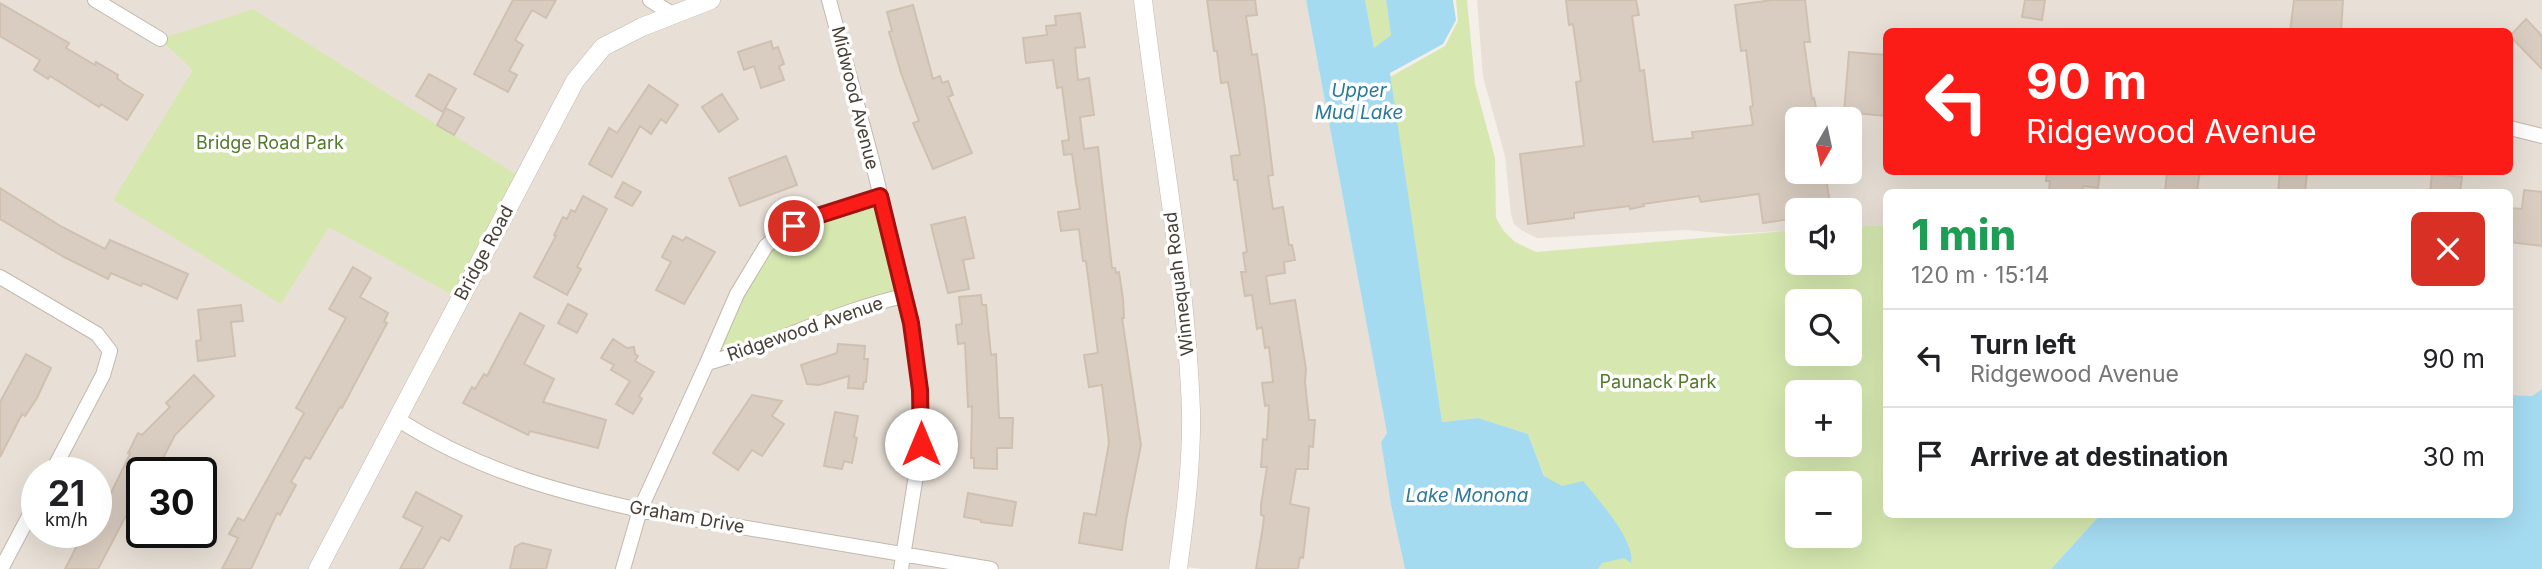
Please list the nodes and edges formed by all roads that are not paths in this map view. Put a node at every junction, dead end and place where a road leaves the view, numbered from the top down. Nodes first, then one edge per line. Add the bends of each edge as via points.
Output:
1 (95, 0) edge
2 (650, 0) edge
3 (711, 0) edge
4 (829, 0) edge
5 (1143, 0) edge
6 (674, 15) junction
7 (160, 40) dead end
8 (2513, 129) edge
9 (2542, 136) edge
10 (880, 196) junction
11 (0, 277) edge
12 (904, 296) junction
13 (707, 363) junction
14 (397, 419) junction
15 (60, 457) edge
16 (640, 510) junction
17 (21, 531) edge
18 (902, 562) edge
19 (1, 569) edge
20 (317, 569) edge
21 (623, 569) edge
22 (991, 569) edge
23 (1178, 569) edge

1 - 7 street
2 - 6 street
3 - 6 street, Bridge Road
4 - 10 street, Midwood Avenue
5 - 23 street, Winnequah Road via 1186,336 1191,413 1187,505
6 - 14 street, Bridge Road via 603,47 575,81
8 - 9 street
10 - 12 street, Midwood Avenue
10 - 13 street, Ridgewood Avenue via 808,219 766,246 737,294
11 - 15 street via 97,334 110,351 103,375
12 - 13 street, Ridgewood Avenue
12 - 18 street, Midwood Avenue via 920,390 921,444
13 - 16 street, Ridgewood Avenue
14 - 16 street, Graham Drive via 495,470
14 - 20 street, Bridge Road
16 - 18 street, Graham Drive
16 - 21 street, Ridgewood Avenue
17 - 19 street
18 - 22 street, Graham Drive

